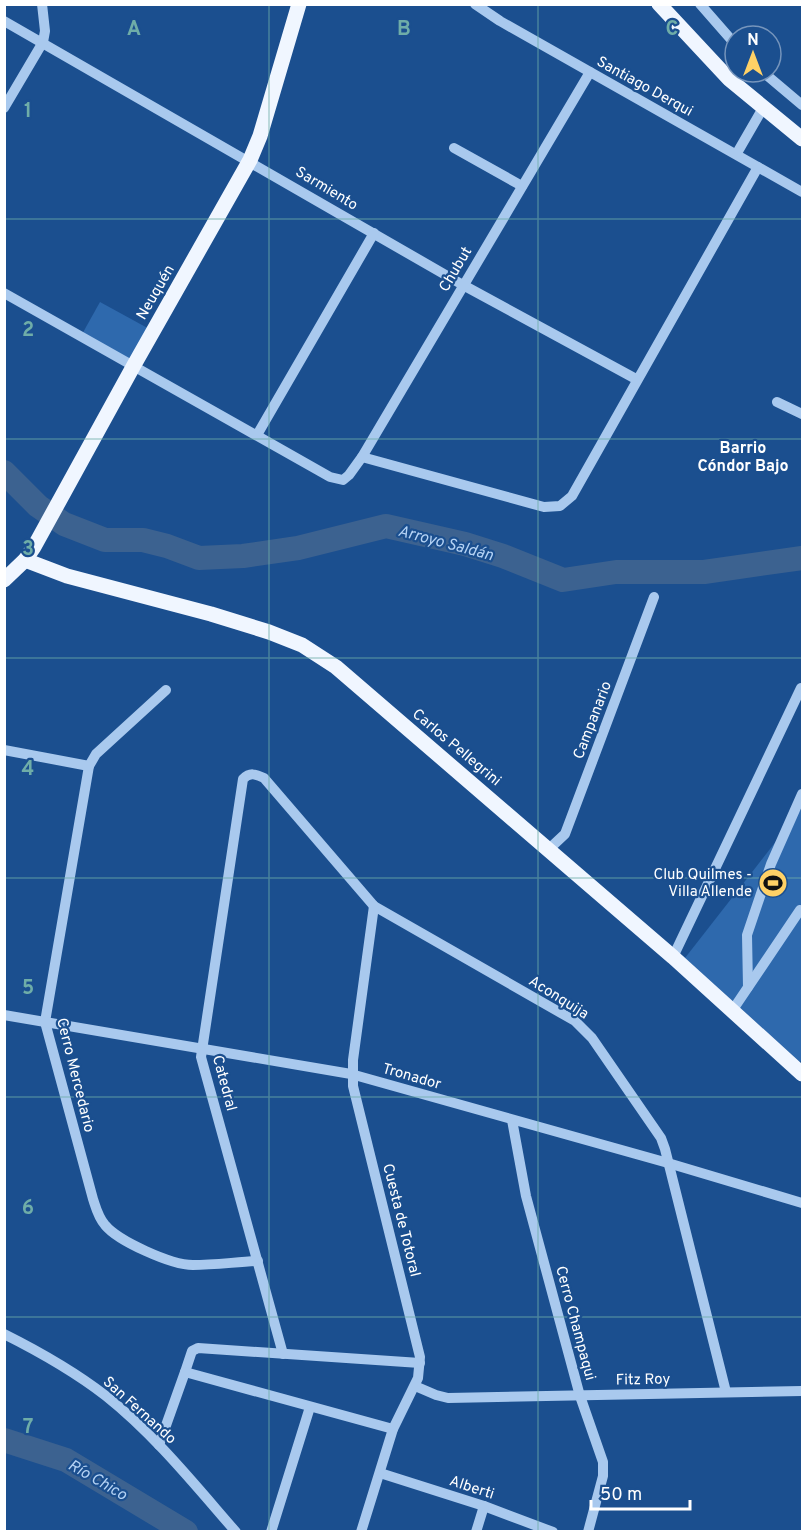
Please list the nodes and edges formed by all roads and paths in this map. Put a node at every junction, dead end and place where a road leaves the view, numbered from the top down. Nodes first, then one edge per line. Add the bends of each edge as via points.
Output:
1 (42, 4) edge
2 (299, 4) edge
3 (475, 4) edge
4 (659, 4) edge
5 (700, 4) edge
6 (4, 21) edge
7 (723, 30) edge
8 (43, 42) junction
9 (590, 72) junction
10 (777, 84) edge
11 (802, 105) edge
12 (4, 108) edge
13 (763, 108) junction
14 (802, 139) edge
15 (454, 148) dead end
16 (737, 153) junction
17 (250, 160) junction
18 (758, 166) junction
19 (522, 186) junction
20 (802, 192) edge
21 (374, 233) junction
22 (463, 285) junction
23 (4, 293) edge
24 (134, 365) junction
25 (636, 379) junction
26 (777, 402) dead end
27 (802, 414) edge
28 (257, 435) junction
29 (362, 457) junction
30 (25, 560) junction
31 (4, 580) edge
32 (654, 597) dead end
33 (801, 688) dead end
34 (166, 690) dead end
35 (4, 750) edge
36 (89, 766) junction
37 (243, 779) joint
38 (802, 794) edge
39 (549, 849) junction
40 (374, 906) junction
41 (800, 910) dead end
42 (674, 957) junction
43 (748, 987) junction
44 (732, 1011) junction
45 (4, 1015) edge
46 (45, 1022) junction
47 (201, 1047) junction
48 (351, 1074) junction
49 (802, 1074) edge
50 (512, 1120) junction
51 (668, 1163) junction
52 (802, 1203) edge
53 (258, 1261) junction
54 (4, 1334) edge
55 (283, 1354) junction
56 (420, 1364) junction
57 (184, 1372) junction
58 (414, 1386) junction
59 (802, 1391) edge
60 (726, 1392) junction
61 (580, 1396) junction
62 (310, 1407) junction
63 (393, 1429) junction
64 (159, 1444) junction
65 (380, 1473) junction
66 (484, 1506) junction
67 (236, 1532) edge
68 (271, 1532) edge
69 (361, 1532) edge
70 (476, 1532) edge
71 (553, 1532) edge
72 (588, 1532) edge

1 - 8 street
2 - 17 main road, Neuquén via 261,136
3 - 9 street, Santiago Derqui
4 - 13 main road via 705,55
5 - 7 street
6 - 8 street, Sarmiento
8 - 12 street
8 - 17 street, Sarmiento
9 - 16 street, Santiago Derqui
9 - 19 street, Chubut
10 - 11 street
13 - 14 main road
13 - 16 street
15 - 19 street
16 - 18 street, Santiago Derqui
17 - 21 street, Sarmiento
17 - 24 main road, Neuquén
18 - 20 street, Santiago Derqui
18 - 25 street
19 - 22 street, Chubut
21 - 22 street, Sarmiento
21 - 28 street
22 - 25 street, Sarmiento
22 - 29 street, Chubut
23 - 24 street
24 - 28 street
24 - 30 main road, Neuquén
25 - 29 street via 572,496 560,506 544,507
26 - 27 street
28 - 29 street, Chubut via 330,477 343,480
30 - 31 main road, Neuquén
30 - 39 main road, Carlos Pellegrini via 302,645 336,667
32 - 39 street, Campanario via 565,834
33 - 42 street
34 - 36 street via 96,754
35 - 36 street
36 - 46 street, Cerro Mercedario
37 - 40 street, Aconquija via 247,774 264,778
37 - 47 street, Catedral
38 - 43 street via 771,864 747,935
39 - 42 main road, Carlos Pellegrini
40 - 48 street, Cuesta de Totoral
40 - 51 street, Aconquija via 580,1025 661,1138
41 - 43 street
42 - 44 main road, Carlos Pellegrini
43 - 44 street
44 - 49 main road, Carlos Pellegrini
45 - 46 street, Tronador
46 - 47 street, Tronador
46 - 53 street, Cerro Mercedario via 93,1199 106,1227 175,1263
47 - 48 street, Tronador
47 - 53 street, Catedral
48 - 50 street, Tronador
48 - 56 street, Cuesta de Totoral
50 - 51 street, Tronador
50 - 61 street, Cerro Champaqui via 526,1196
51 - 52 street, Tronador
51 - 60 street, Aconquija
53 - 55 street, Catedral
54 - 64 street, San Fernando via 70,1370
55 - 56 street
55 - 57 street via 198,1348 192,1351
56 - 58 street, Cuesta de Totoral
57 - 62 street
57 - 64 street
58 - 61 street, Fitz Roy via 448,1398
58 - 63 street, Cuesta de Totoral
59 - 60 street, Fitz Roy
60 - 61 street, Fitz Roy
61 - 72 street, Cerro Champaqui via 603,1462
62 - 63 street
62 - 68 street
63 - 65 street, Cuesta de Totoral
64 - 67 street, San Fernando
65 - 66 street, Alberti
65 - 69 street, Cuesta de Totoral
66 - 70 street
66 - 71 street, Alberti

